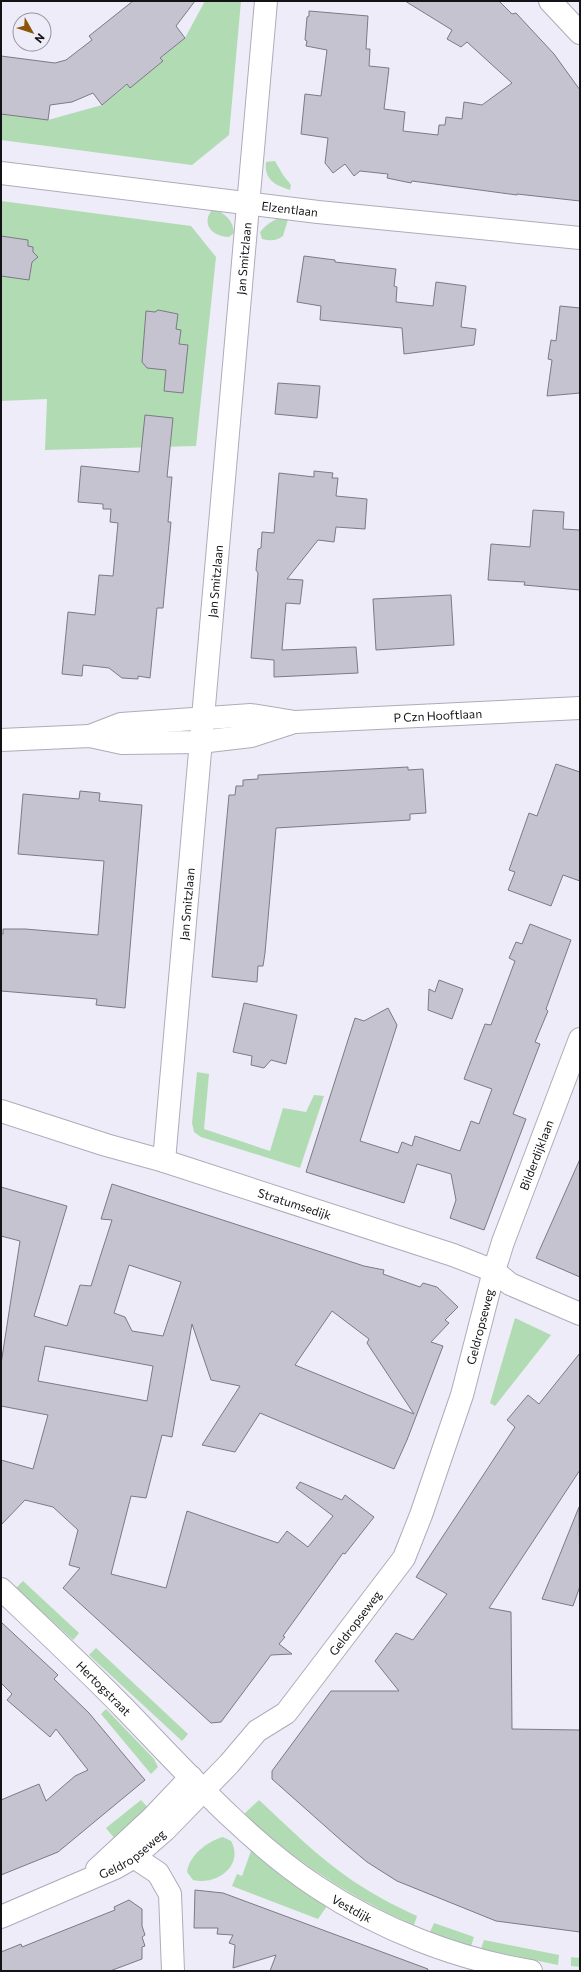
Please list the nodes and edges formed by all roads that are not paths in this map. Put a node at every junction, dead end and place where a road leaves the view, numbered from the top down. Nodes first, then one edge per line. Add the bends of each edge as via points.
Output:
1 (266, 1) edge
2 (550, 1) edge
3 (580, 33) edge
4 (1, 173) edge
5 (248, 204) junction
6 (580, 238) edge
7 (580, 708) edge
8 (202, 711) junction
9 (296, 722) junction
10 (90, 736) junction
11 (1, 740) edge
12 (200, 742) junction
13 (580, 1039) edge
14 (1, 1111) edge
15 (164, 1161) junction
16 (494, 1271) junction
17 (580, 1314) edge
18 (1, 1589) edge
19 (198, 1783) junction
20 (134, 1857) junction
21 (83, 1882) junction
22 (1, 1917) edge
23 (173, 1971) edge
24 (531, 1971) edge

1 - 5 street, Jan Smitzlaan
2 - 3 street
4 - 5 street, Elzentlaan
5 - 6 street, Elzentlaan
5 - 8 street, Jan Smitzlaan
7 - 9 street, P Czn Hooftlaan
8 - 9 street, P Czn Hooftlaan
8 - 10 street, P Czn Hooftlaan via 121,724
8 - 12 street, Jan Smitzlaan
9 - 12 street, P Czn Hooftlaan via 251,736
10 - 11 street, P Czn Hooftlaan
10 - 12 street, P Czn Hooftlaan via 122,743
12 - 15 street, Jan Smitzlaan
13 - 16 street, Bilderdijklaan
14 - 15 street, Stratumsedijk
15 - 16 street, Stratumsedijk via 453,1255
16 - 17 street, Stratumsedijk via 510,1284
16 - 19 street, Geldropseweg via 462,1395 404,1558 286,1712 258,1731 229,1764
18 - 19 street, Hertogstraat
19 - 20 street, Geldropseweg via 165,1830
19 - 21 street, Geldropseweg via 152,1818
19 - 24 street, Vestdijk via 252,1836 317,1887 374,1920 473,1958
20 - 21 street, Geldropseweg
20 - 23 street via 158,1873 170,1894
21 - 22 street, Geldropseweg

